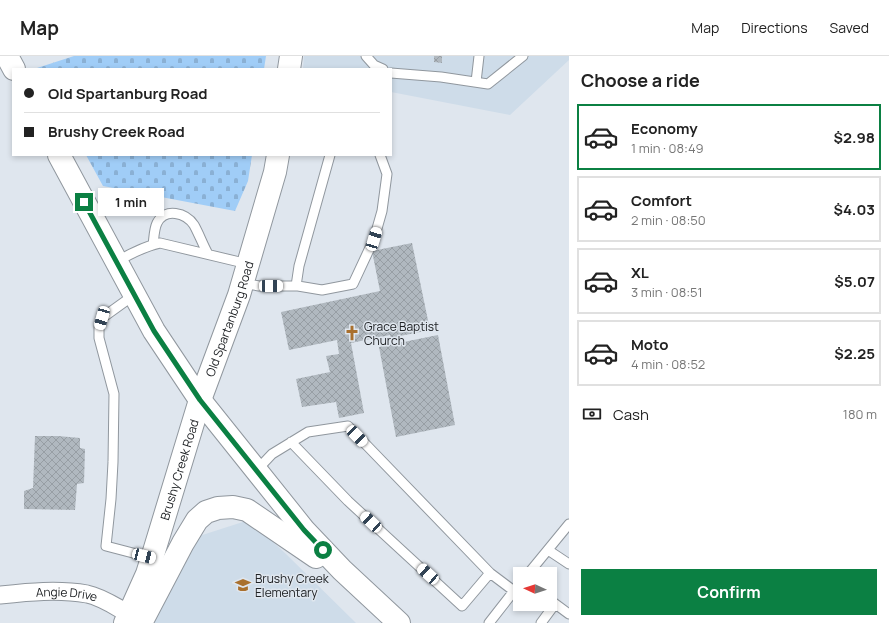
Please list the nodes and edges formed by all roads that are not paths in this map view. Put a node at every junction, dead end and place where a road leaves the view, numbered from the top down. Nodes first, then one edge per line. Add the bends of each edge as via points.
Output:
1 (7, 56) edge
2 (290, 56) edge
3 (366, 56) edge
4 (479, 56) edge
5 (523, 56) edge
6 (13, 68) edge
7 (289, 68) edge
8 (381, 68) edge
9 (392, 72) edge
10 (476, 82) junction
11 (60, 156) edge
12 (278, 156) edge
13 (330, 156) edge
14 (380, 156) edge
15 (153, 245) junction
16 (208, 254) junction
17 (116, 262) junction
18 (245, 273) junction
19 (296, 286) junction
20 (134, 295) junction
21 (200, 400) junction
22 (291, 442) junction
23 (256, 471) junction
24 (569, 524) edge
25 (548, 550) junction
26 (152, 558) junction
27 (569, 564) edge
28 (534, 567) edge
29 (490, 573) junction
30 (357, 585) junction
31 (513, 586) edge
32 (513, 593) edge
33 (0, 595) edge
34 (557, 606) edge
35 (547, 611) edge
36 (569, 614) edge
37 (132, 620) edge
38 (399, 623) edge
39 (489, 623) edge
40 (541, 623) edge

1 - 6 main road
2 - 7 main road
3 - 8 lane
4 - 10 lane
5 - 10 lane via 488,84
9 - 10 lane
11 - 17 main road
12 - 18 main road, Old Spartanburg Road
13 - 19 lane via 299,266
14 - 19 lane via 387,174 382,212 374,239 353,284 322,290
15 - 16 lane via 160,243
15 - 16 lane via 160,218 168,213 177,213 193,224
15 - 17 lane
16 - 18 lane
17 - 20 main road
18 - 19 lane via 258,286
18 - 21 main road, Old Spartanburg Road
20 - 21 main road via 154,331
20 - 26 lane via 102,318 99,327 99,338 114,394 113,462 106,546
21 - 23 main road
21 - 26 main road, Brushy Creek Road
22 - 23 lane via 272,454
22 - 29 lane via 308,432 348,426
22 - 29 lane via 348,501 462,606
23 - 30 main road via 304,530
24 - 25 lane
25 - 27 lane
25 - 28 lane
26 - 37 main road, Brushy Creek Road
29 - 31 lane
30 - 37 main road via 247,510 233,507 218,508 206,512 197,520
30 - 38 main road
32 - 39 lane
33 - 37 street, Angie Drive via 35,591 88,594 107,602
34 - 36 lane
35 - 40 lane

